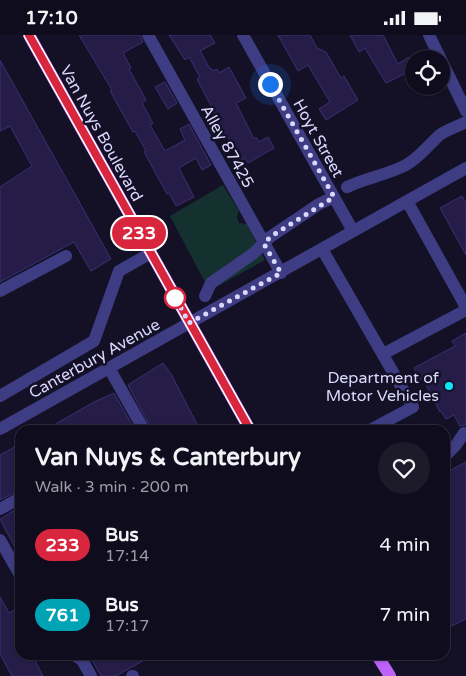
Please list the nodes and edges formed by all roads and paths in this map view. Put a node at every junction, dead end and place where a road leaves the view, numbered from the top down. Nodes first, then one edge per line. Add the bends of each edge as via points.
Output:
1 (29, 35) edge
2 (148, 35) edge
3 (243, 35) edge
4 (429, 35) edge
5 (466, 111) edge
6 (466, 122) edge
7 (466, 168) edge
8 (347, 187) dead end
9 (334, 197) junction
10 (407, 201) junction
11 (353, 231) junction
12 (264, 244) junction
13 (322, 249) junction
14 (151, 253) junction
15 (66, 256) dead end
16 (281, 273) junction
17 (0, 291) edge
18 (205, 296) dead end
19 (466, 308) edge
20 (189, 323) junction
21 (383, 354) junction
22 (109, 368) junction
23 (0, 396) edge
24 (141, 425) edge
25 (247, 425) edge
26 (379, 425) edge
27 (0, 429) edge
28 (464, 433) dead end
29 (450, 451) edge
30 (15, 501) edge
31 (0, 509) edge
32 (0, 540) edge
33 (15, 566) edge
34 (82, 660) edge
35 (380, 660) edge
36 (91, 676) edge
37 (390, 676) edge

1 - 14 main road, Van Nuys Boulevard
2 - 12 street, Alley 87425
3 - 9 street, Hoyt Street
4 - 5 street
6 - 8 street via 440,135 424,153 408,164
7 - 10 street, Canterbury Avenue
9 - 11 street, Hoyt Street
9 - 12 street
10 - 11 street, Canterbury Avenue
10 - 19 street
11 - 13 street, Canterbury Avenue
12 - 16 street, Alley 87425
12 - 18 street via 211,283
13 - 16 street, Canterbury Avenue
13 - 21 street
14 - 20 main road, Van Nuys Boulevard
14 - 23 street via 119,271 94,341
15 - 17 street
16 - 20 street, Canterbury Avenue
19 - 21 street
20 - 22 street, Canterbury Avenue
20 - 25 main road, Van Nuys Boulevard
21 - 26 street via 413,407
22 - 24 street
22 - 27 street, Canterbury Avenue
28 - 29 street
30 - 31 street
32 - 33 street
34 - 36 street
35 - 37 main road

